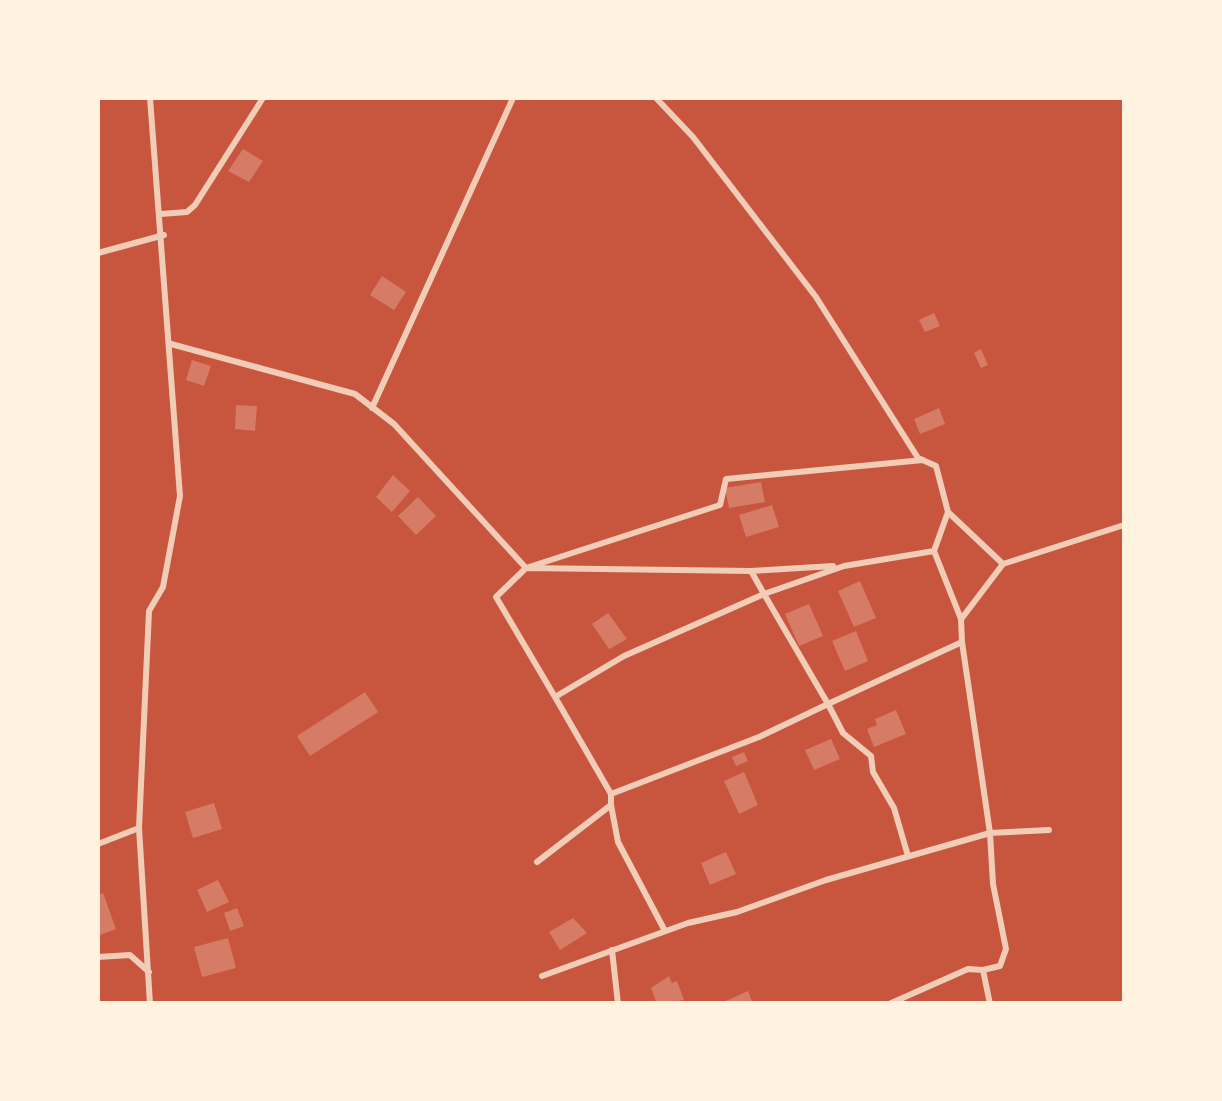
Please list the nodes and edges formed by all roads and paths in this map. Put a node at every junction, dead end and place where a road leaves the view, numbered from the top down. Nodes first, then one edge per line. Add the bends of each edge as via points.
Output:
1 (150, 98) edge
2 (263, 98) edge
3 (513, 98) edge
4 (656, 98) edge
5 (162, 214) junction
6 (164, 235) junction
7 (98, 253) edge
8 (170, 344) junction
9 (372, 408) junction
10 (923, 460) junction
11 (948, 512) junction
12 (1124, 525) edge
13 (934, 551) junction
14 (1003, 564) junction
15 (844, 566) junction
16 (526, 568) junction
17 (751, 572) junction
18 (764, 594) junction
19 (961, 619) junction
20 (962, 642) junction
21 (555, 697) junction
22 (828, 704) junction
23 (611, 794) junction
24 (611, 806) junction
25 (139, 828) junction
26 (1049, 830) dead end
27 (990, 832) junction
28 (98, 844) edge
29 (908, 856) junction
30 (537, 862) dead end
31 (665, 932) junction
32 (612, 950) junction
33 (98, 956) edge
34 (983, 970) junction
35 (150, 972) junction
36 (542, 976) dead end
37 (150, 1004) edge
38 (618, 1004) edge
39 (888, 1004) edge
40 (990, 1004) edge

1 - 5 street
2 - 5 street via 195,205
3 - 9 street
4 - 10 street via 816,296
5 - 6 street
6 - 7 street
6 - 8 street
8 - 9 street via 354,394
8 - 25 street via 180,496 163,588 149,611
9 - 16 street
10 - 11 street via 936,466
10 - 16 street via 726,480 720,505
11 - 13 street
11 - 14 street
12 - 14 street
13 - 15 street
13 - 19 street
14 - 19 street
15 - 17 street
15 - 18 street
16 - 17 street
16 - 21 street via 496,596
17 - 18 street
18 - 21 street via 624,656
18 - 22 street
19 - 20 street
20 - 22 street
20 - 27 street
21 - 23 street
22 - 23 street
22 - 29 street via 843,732 871,756
23 - 24 street
24 - 30 street
24 - 31 street via 618,842
25 - 28 street
25 - 35 street
26 - 27 street
27 - 29 street
27 - 34 street via 1006,949 1000,966
29 - 31 street
31 - 32 street
32 - 36 street
32 - 38 street
33 - 35 street via 130,955
34 - 39 street via 968,969
34 - 40 street
35 - 37 street

